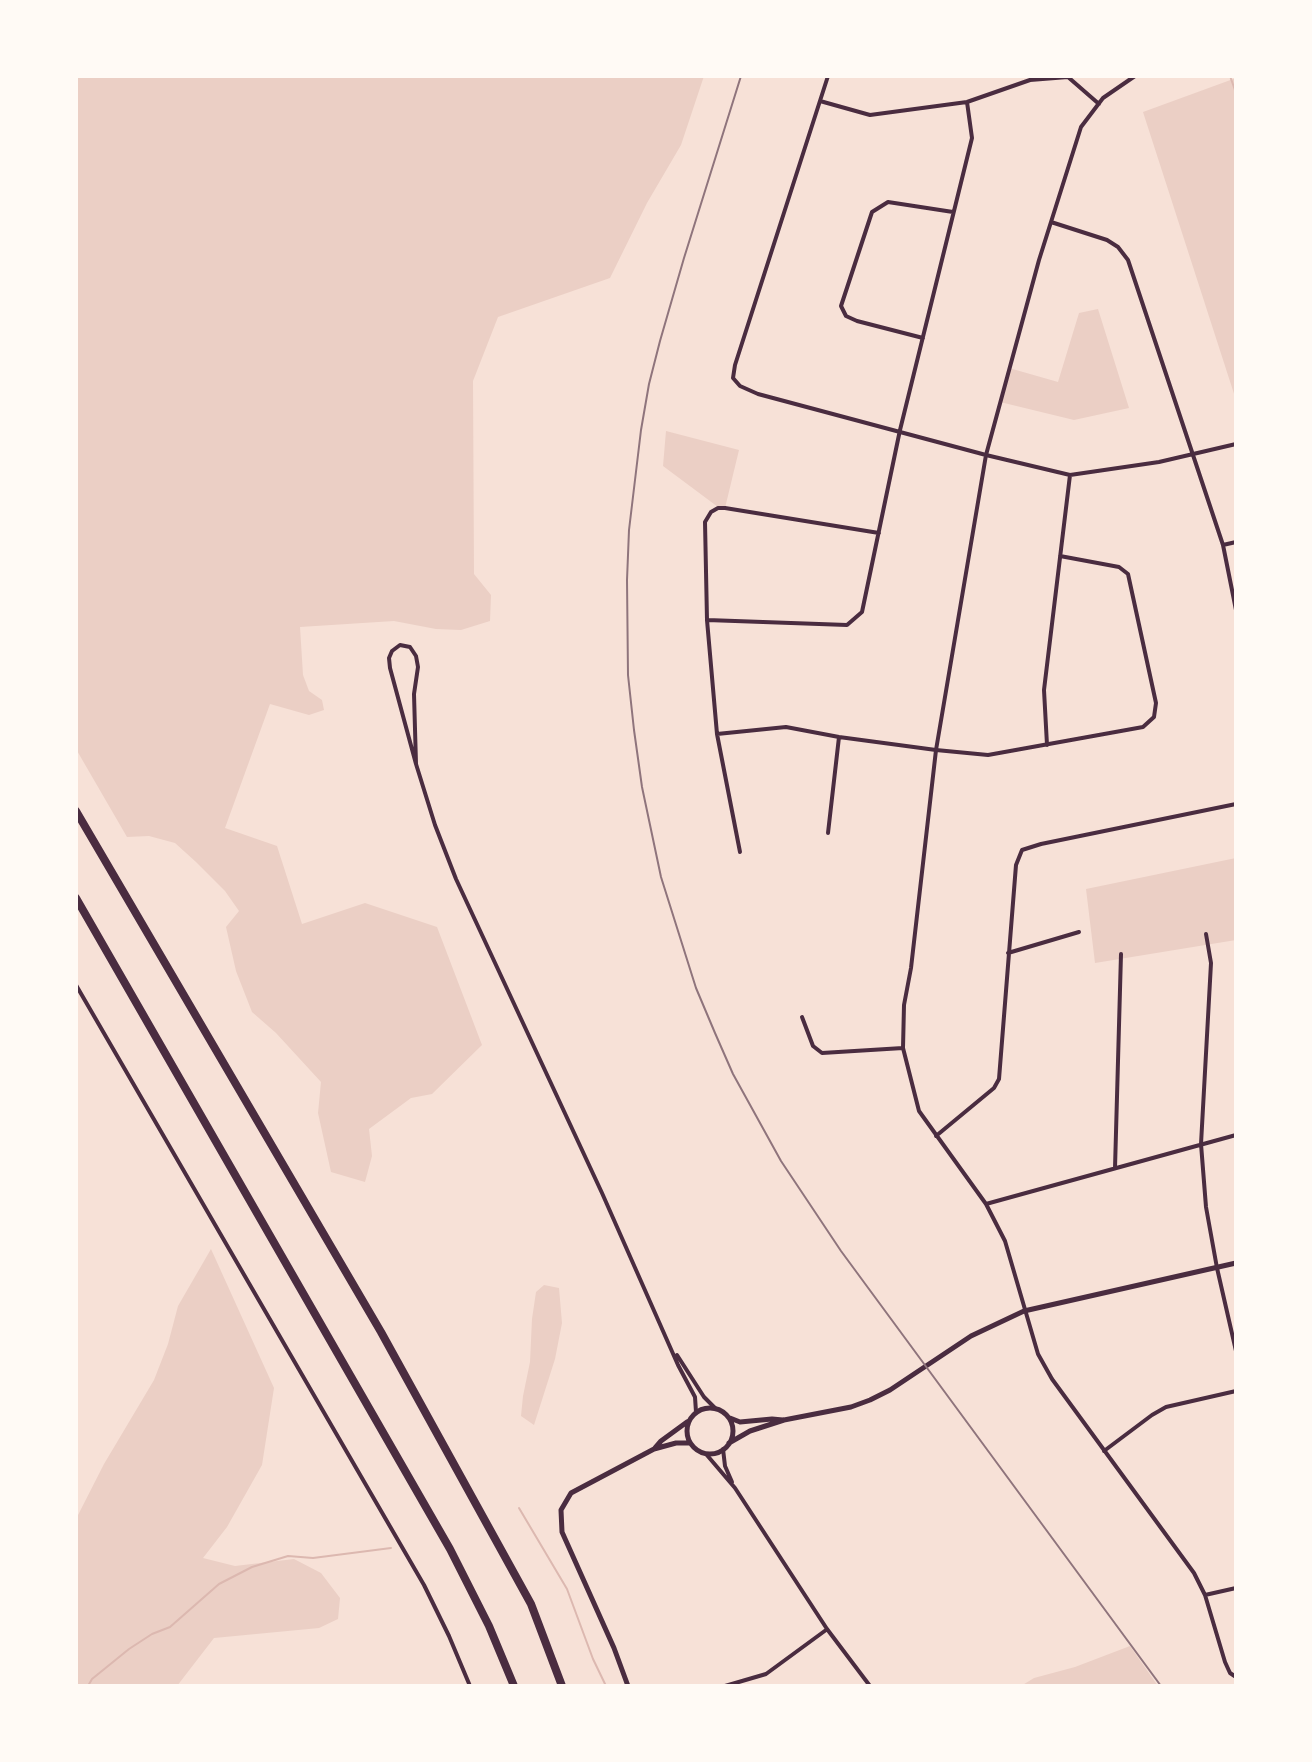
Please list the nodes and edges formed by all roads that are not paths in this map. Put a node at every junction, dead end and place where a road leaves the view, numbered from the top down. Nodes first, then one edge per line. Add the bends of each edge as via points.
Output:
1 (828, 76) edge
2 (1135, 76) edge
3 (820, 101) junction
4 (967, 102) junction
5 (1099, 104) junction
6 (954, 212) junction
7 (1051, 222) junction
8 (923, 338) junction
9 (900, 430) junction
10 (1236, 444) edge
11 (1192, 454) junction
12 (986, 455) junction
13 (1070, 475) junction
14 (879, 533) junction
15 (1236, 542) edge
16 (1223, 545) junction
17 (1060, 556) junction
18 (1236, 610) edge
19 (707, 620) junction
20 (717, 734) junction
21 (839, 737) junction
22 (1047, 745) junction
23 (936, 750) junction
24 (416, 764) junction
25 (1236, 804) edge
26 (76, 811) edge
27 (828, 833) dead end
28 (740, 852) dead end
29 (76, 898) edge
30 (1079, 932) dead end
31 (1206, 934) dead end
32 (1008, 953) junction
33 (1121, 954) dead end
34 (76, 985) edge
35 (802, 1017) dead end
36 (903, 1048) junction
37 (1236, 1135) edge
38 (936, 1136) junction
39 (1201, 1144) junction
40 (1115, 1168) junction
41 (986, 1204) junction
42 (1236, 1263) edge
43 (1217, 1268) junction
44 (1024, 1311) junction
45 (671, 1346) junction
46 (1236, 1351) edge
47 (1236, 1391) edge
48 (715, 1408) junction
49 (696, 1412) junction
50 (728, 1417) junction
51 (784, 1420) junction
52 (689, 1421) junction
53 (690, 1443) junction
54 (729, 1443) junction
55 (654, 1449) junction
56 (723, 1449) junction
57 (1104, 1451) junction
58 (706, 1454) junction
59 (735, 1488) junction
60 (1236, 1588) edge
61 (1205, 1595) junction
62 (827, 1629) junction
63 (1236, 1677) edge
64 (470, 1686) edge
65 (514, 1686) edge
66 (562, 1686) edge
67 (628, 1686) edge
68 (725, 1686) edge
69 (870, 1686) edge

1 - 3 street
2 - 5 street
3 - 4 street via 870,115
3 - 9 street via 733,378 758,394
4 - 5 street via 1030,80 1068,77
4 - 6 street via 972,138
5 - 7 street via 1081,127
6 - 8 street
6 - 8 street via 888,202 872,212 841,306 857,321
7 - 11 street via 1107,240 1128,260
7 - 12 street
8 - 9 street
9 - 12 street
9 - 14 street
10 - 11 street
11 - 13 street
11 - 16 street
12 - 13 street
12 - 23 street
13 - 17 street
14 - 19 street via 862,612 847,625
14 - 19 street via 718,508 705,522
15 - 16 street
16 - 18 street
17 - 22 street via 1044,690
17 - 22 street via 1119,567 1128,574 1156,703 1154,717 1143,727
19 - 20 street
20 - 21 street via 786,727
20 - 28 street
21 - 23 street
21 - 27 street
22 - 23 street via 988,755
23 - 36 street
24 - 24 street via 418,667 410,647 400,645 392,651 390,668
24 - 45 street via 456,879
25 - 32 street via 1022,850
26 - 66 highway via 396,1359 531,1604
29 - 65 highway via 450,1549
30 - 32 street
31 - 39 street via 1211,963
32 - 38 street via 999,1079
33 - 40 street
34 - 64 street via 424,1585
35 - 36 street via 813,1046 822,1053
36 - 38 street via 919,1111
37 - 39 street
38 - 41 street
39 - 40 street
39 - 43 street
40 - 41 street
41 - 44 street via 1005,1241
42 - 43 street
43 - 44 street
43 - 46 street
44 - 51 street via 971,1336 870,1400
44 - 57 street via 1052,1379
45 - 48 street
45 - 49 street via 695,1397
47 - 57 street via 1166,1407
48 - 49 street
48 - 50 street
49 - 52 street
50 - 51 street via 740,1422
50 - 54 street via 733,1429
51 - 54 street
52 - 53 street
52 - 55 street
53 - 55 street
53 - 58 street
54 - 56 street
55 - 67 street via 571,1493 561,1510 562,1532
56 - 58 street
56 - 59 street
57 - 61 street
58 - 59 street
59 - 62 street
60 - 61 street
61 - 63 street via 1225,1662
62 - 68 street via 766,1674
62 - 69 street

